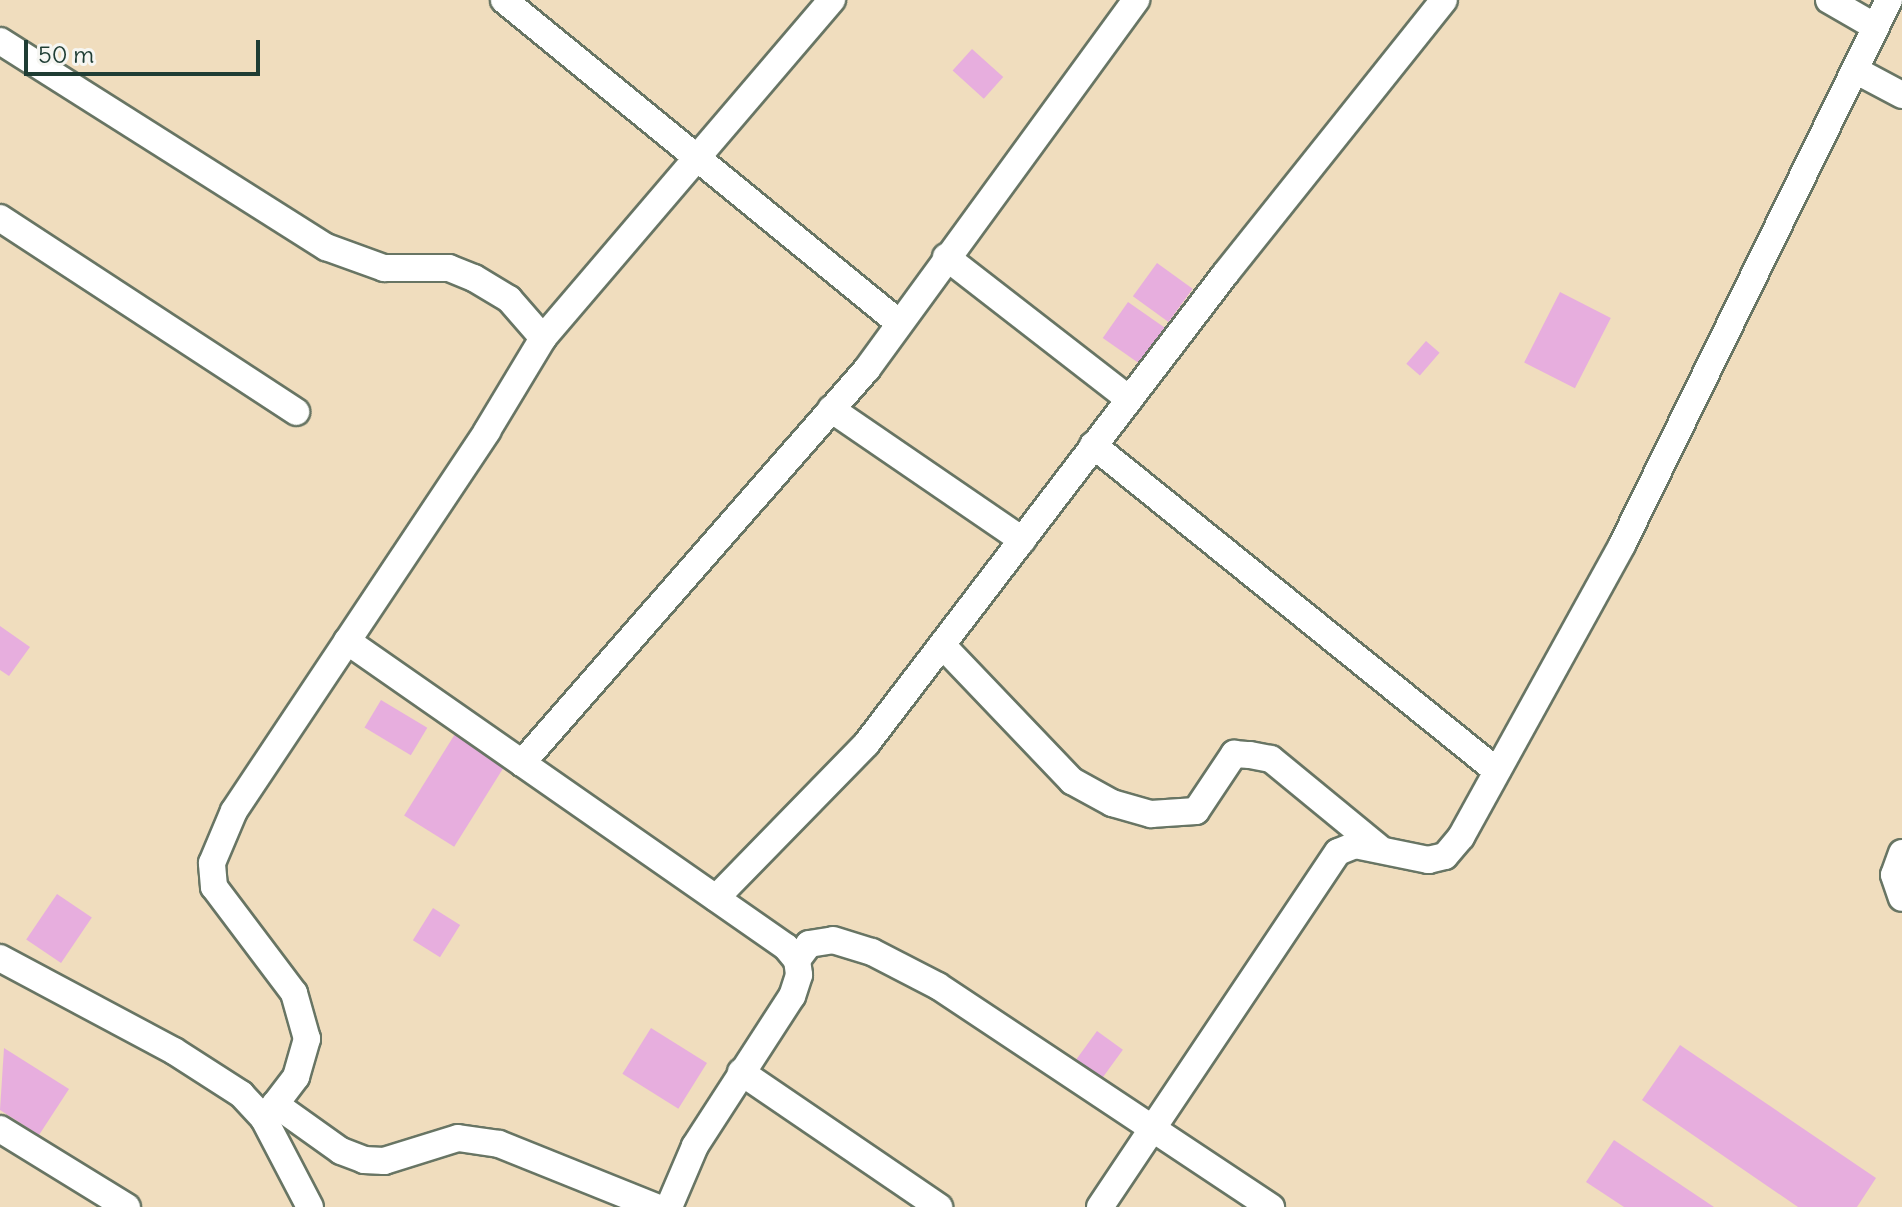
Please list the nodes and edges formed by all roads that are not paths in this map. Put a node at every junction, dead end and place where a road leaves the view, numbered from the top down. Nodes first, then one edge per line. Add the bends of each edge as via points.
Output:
1 (832, 0) edge
2 (1136, 0) edge
3 (1444, 0) edge
4 (1829, 0) edge
5 (1889, 0) edge
6 (516, 4) edge
7 (1876, 27) junction
8 (0, 41) edge
9 (1855, 70) junction
10 (1902, 95) edge
11 (701, 157) junction
12 (0, 218) edge
13 (946, 257) junction
14 (899, 323) junction
15 (543, 338) junction
16 (1129, 399) junction
17 (831, 409) junction
18 (296, 412) dead end
19 (1093, 445) junction
20 (1022, 540) junction
21 (347, 641) junction
22 (943, 646) junction
23 (522, 763) junction
24 (1497, 771) junction
25 (1378, 847) junction
26 (1902, 853) edge
27 (716, 898) junction
28 (1902, 898) edge
29 (0, 958) edge
30 (797, 960) junction
31 (741, 1072) junction
32 (270, 1112) junction
33 (0, 1129) edge
34 (1152, 1131) junction
35 (127, 1207) edge
36 (310, 1207) edge
37 (656, 1207) edge
38 (669, 1207) edge
39 (939, 1207) edge
40 (1100, 1207) edge
41 (1271, 1207) edge

1 - 11 street
2 - 13 street
3 - 16 street
4 - 7 street
5 - 7 street
6 - 11 street
7 - 9 street
8 - 15 street via 326,247 384,268 449,268 509,299
9 - 10 street
9 - 24 street via 1622,545
11 - 14 street
11 - 15 street
12 - 18 street
13 - 14 street
13 - 16 street
14 - 17 street
15 - 21 street
16 - 19 street
17 - 20 street
17 - 23 street
19 - 20 street
19 - 24 street
20 - 22 street
21 - 23 street
21 - 32 street via 234,811 212,863 214,887 225,905 248,925 294,993 307,1039 303,1063
22 - 25 street via 1072,781 1112,803 1151,814 1196,811 1234,754 1250,755 1271,759
22 - 27 street via 867,743
23 - 27 street
24 - 25 street via 1445,856 1428,860
25 - 34 street via 1355,845 1338,852
26 - 28 street via 1894,875
27 - 30 street
29 - 32 street via 174,1051
30 - 31 street via 799,975 792,996
30 - 34 street via 818,940 872,952 938,986
31 - 38 street via 695,1146
31 - 39 street
32 - 36 street
32 - 37 street via 364,1160 384,1161 458,1138 499,1144
33 - 35 street
34 - 40 street
34 - 41 street

